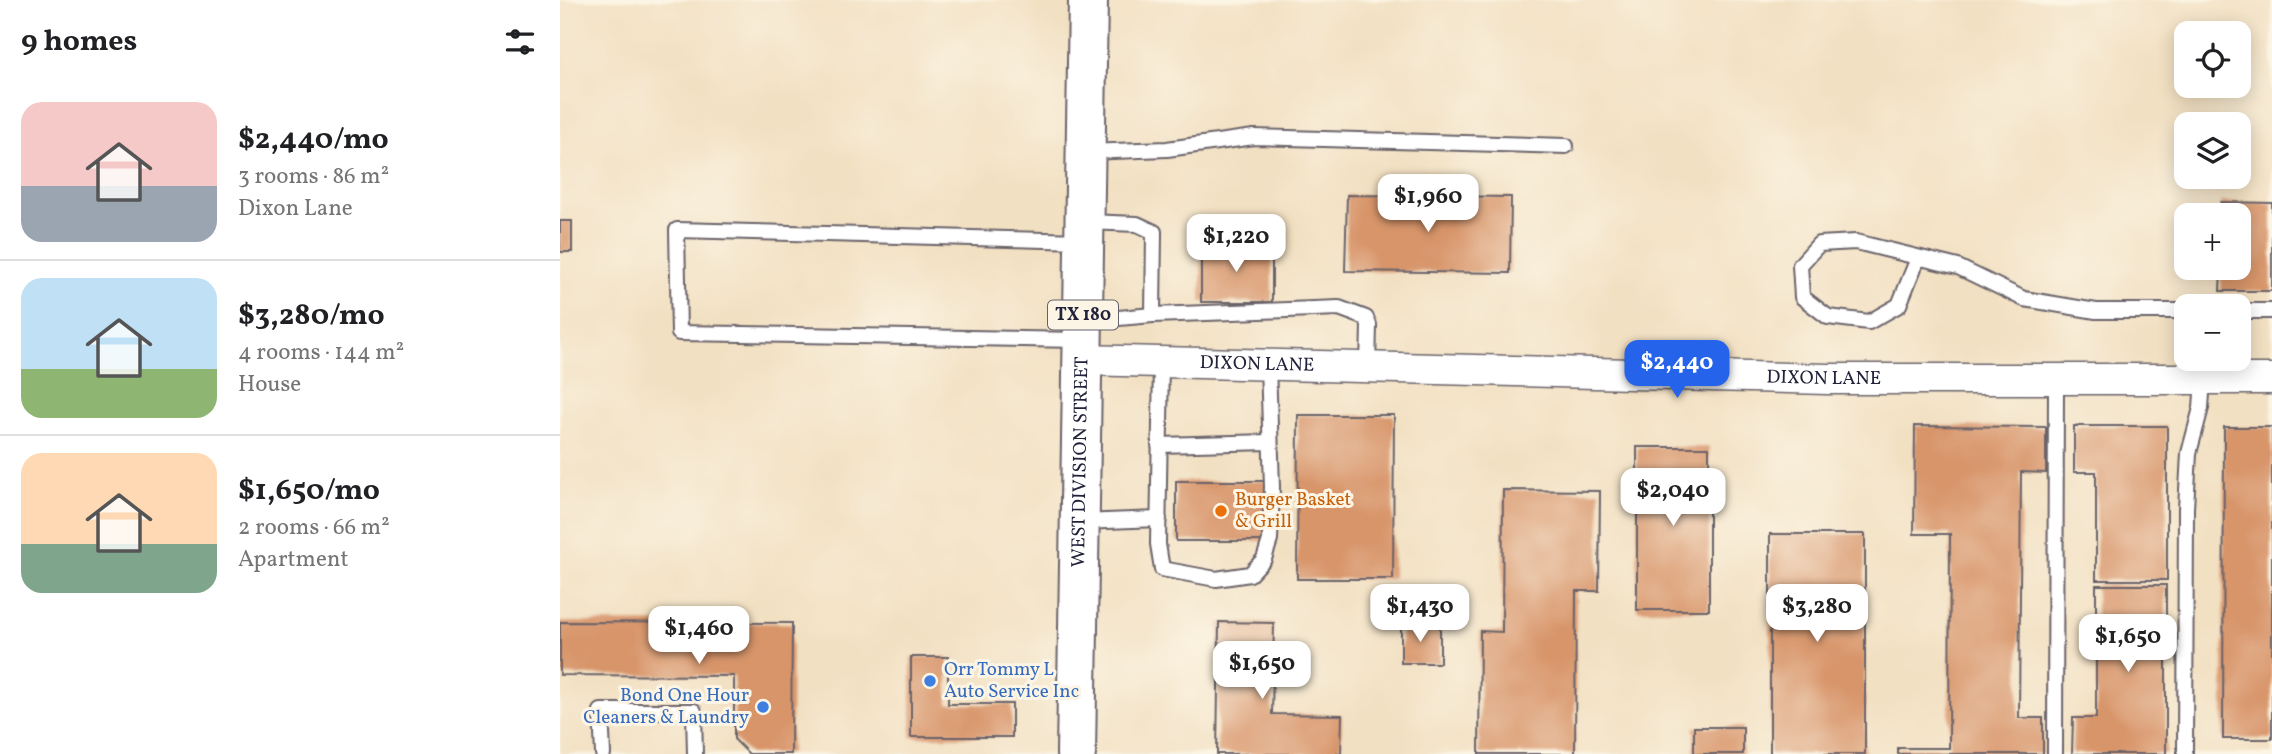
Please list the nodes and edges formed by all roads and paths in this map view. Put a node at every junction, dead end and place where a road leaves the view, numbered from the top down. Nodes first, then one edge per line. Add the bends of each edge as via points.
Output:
1 (1088, 0) edge
2 (1566, 146) dead end
3 (1085, 152) junction
4 (1084, 232) junction
5 (1918, 258) junction
6 (2174, 311) edge
7 (2251, 311) edge
8 (2272, 311) edge
9 (1153, 315) junction
10 (1082, 340) junction
11 (1161, 362) junction
12 (1268, 365) junction
13 (1368, 367) junction
14 (2056, 379) junction
15 (2203, 379) junction
16 (2272, 379) edge
17 (1270, 442) junction
18 (1159, 445) junction
19 (1158, 519) junction
20 (1080, 522) junction
21 (603, 754) edge
22 (695, 754) edge
23 (1076, 754) edge
24 (2055, 754) edge
25 (2185, 754) edge

1 - 3 main road, WEST DIVISION STREET / TX 180
2 - 3 lane via 1254,137 1167,149
3 - 4 main road, WEST DIVISION STREET / TX 180
4 - 9 lane via 1138,225 1154,232
4 - 10 main road, WEST DIVISION STREET / TX 180
4 - 10 lane via 677,230 679,333
5 - 5 lane via 1856,242 1819,244 1800,265 1802,298 1828,317 1869,322 1899,305
5 - 6 lane via 1958,267 2024,299 2095,311
7 - 8 lane
9 - 10 lane
9 - 13 lane via 1339,308 1366,318
10 - 11 street, DIXON LANE
10 - 20 main road, WEST DIVISION STREET / TX 180
11 - 12 street, DIXON LANE
11 - 18 lane
12 - 13 street, DIXON LANE
12 - 17 lane
13 - 14 street, DIXON LANE via 1827,379
14 - 15 street, DIXON LANE
14 - 24 lane
15 - 16 street, DIXON LANE
15 - 25 lane via 2189,453 2186,509
17 - 18 lane
17 - 19 lane via 1270,540 1264,559 1250,574 1216,579 1162,569
18 - 19 lane
19 - 20 lane
20 - 23 main road, WEST DIVISION STREET / TX 180
21 - 22 lane via 601,711 694,711

